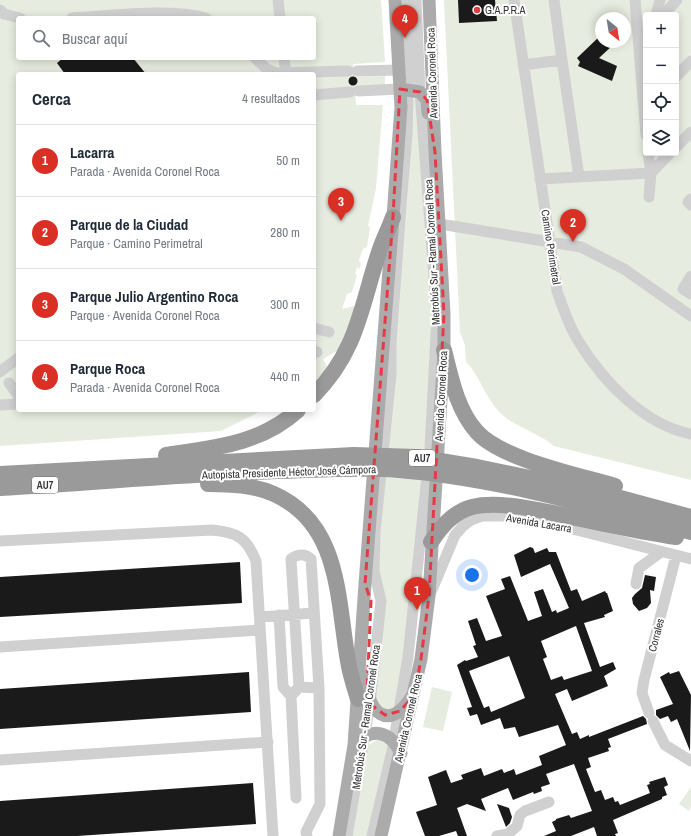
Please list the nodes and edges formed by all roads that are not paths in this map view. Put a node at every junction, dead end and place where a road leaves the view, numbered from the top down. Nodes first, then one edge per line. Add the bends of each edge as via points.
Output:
1 (278, 0) edge
2 (395, 0) edge
3 (407, 0) edge
4 (416, 0) edge
5 (429, 0) edge
6 (514, 0) edge
7 (554, 0) edge
8 (635, 0) edge
9 (660, 0) edge
10 (677, 0) edge
11 (0, 10) edge
12 (657, 12) edge
13 (666, 12) edge
14 (122, 16) edge
15 (195, 16) edge
16 (280, 16) edge
17 (16, 17) edge
18 (643, 58) edge
19 (257, 60) edge
20 (284, 60) edge
21 (562, 60) junction
22 (691, 61) edge
23 (523, 65) junction
24 (399, 70) junction
25 (274, 72) edge
26 (286, 72) edge
27 (316, 73) edge
28 (679, 74) edge
29 (410, 90) junction
30 (316, 95) edge
31 (691, 132) edge
32 (679, 144) edge
33 (435, 152) junction
34 (648, 156) edge
35 (667, 156) edge
36 (651, 174) junction
37 (579, 177) junction
38 (540, 179) junction
39 (649, 197) dead end
40 (691, 199) edge
41 (691, 205) edge
42 (394, 217) junction
43 (440, 224) junction
44 (549, 240) junction
45 (691, 276) edge
46 (691, 294) edge
47 (691, 316) edge
48 (316, 329) edge
49 (329, 332) dead end
50 (444, 350) junction
51 (16, 360) edge
52 (0, 372) edge
53 (9, 383) dead end
54 (16, 392) edge
55 (316, 393) edge
56 (16, 404) edge
57 (0, 405) edge
58 (295, 412) edge
59 (691, 434) edge
60 (240, 466) junction
61 (75, 470) junction
62 (0, 474) edge
63 (91, 483) junction
64 (0, 488) edge
65 (691, 510) edge
66 (691, 517) edge
67 (691, 532) edge
68 (691, 540) edge
69 (0, 541) edge
70 (431, 542) junction
71 (661, 552) junction
72 (676, 556) junction
73 (691, 559) edge
74 (636, 584) dead end
75 (429, 596) junction
76 (314, 613) junction
77 (295, 614) junction
78 (278, 615) junction
79 (260, 617) junction
80 (260, 630) junction
81 (0, 647) edge
82 (299, 687) junction
83 (319, 688) junction
84 (415, 692) junction
85 (291, 696) junction
86 (364, 702) junction
87 (400, 711) junction
88 (364, 736) junction
89 (268, 742) junction
90 (354, 745) junction
91 (397, 747) junction
92 (0, 760) edge
93 (691, 761) edge
94 (296, 798) dead end
95 (549, 802) dead end
96 (273, 836) edge
97 (307, 836) edge
98 (339, 836) edge
99 (348, 836) edge
100 (372, 836) edge
101 (381, 836) edge
102 (497, 836) edge

1 - 16 street
2 - 24 main road
3 - 29 street, Metrobús Sur - Ramal Coronel Roca
4 - 29 street, Metrobús Sur - Ramal Coronel Roca
5 - 33 main road, Avenida Coronel Roca
6 - 23 street, Camino Perimetral
7 - 21 street
8 - 18 street
9 - 12 street
10 - 13 street
11 - 17 street via 4,14
14 - 15 street
19 - 25 street
20 - 26 street
21 - 23 street
21 - 37 street
22 - 28 street
23 - 38 street, Camino Perimetral
24 - 27 street
24 - 29 main road
29 - 30 street
29 - 33 main road via 427,100
29 - 42 main road via 400,107
29 - 86 street, Metrobús Sur - Ramal Coronel Roca via 391,342 391,374 375,532 374,571 381,601
29 - 87 street, Metrobús Sur - Ramal Coronel Roca via 437,316 430,448
31 - 32 street
33 - 43 main road, Avenida Coronel Roca
34 - 36 street
35 - 36 street
36 - 37 street
36 - 39 street
37 - 38 street
38 - 44 street, Camino Perimetral
40 - 41 street via 688,202
42 - 55 highway via 380,248 352,341 340,363
42 - 86 main road via 365,584
43 - 44 street
43 - 50 main road, Avenida Coronel Roca
44 - 47 street via 581,247 624,269
44 - 59 street, Camino Perimetral via 557,291 564,311 578,341 600,373 651,418 678,432
45 - 46 street via 682,289
48 - 49 street
50 - 65 highway via 466,417 477,432 502,450
50 - 70 main road, Avenida Coronel Roca
51 - 52 street
53 - 54 street
56 - 57 street
58 - 61 highway via 262,434 228,446
60 - 61 highway, Autopista Presidente Héctor José Cámpora / AU7
60 - 63 highway, Autopista Presidente Héctor José Cámpora / AU7
60 - 66 highway, Autopista Presidente Héctor José Cámpora / AU7 via 354,455 443,460 602,493
60 - 67 highway, Autopista Presidente Héctor José Cámpora / AU7 via 351,468 438,474 549,497
61 - 62 highway, Autopista Presidente Héctor José Cámpora / AU7
63 - 64 highway, Autopista Presidente Héctor José Cámpora / AU7
63 - 86 highway via 234,484 274,493 291,503 317,529 331,559 348,661
68 - 70 highway via 533,509 490,505 472,507 456,514 444,524
69 - 79 street via 228,532 241,538 251,548 256,561
70 - 75 main road, Avenida Coronel Roca
71 - 72 street, Avenida Lacarra
71 - 74 street via 639,568
71 - 75 street, Avenida Lacarra via 553,524 508,516 482,516 471,520 455,535
72 - 73 street, Avenida Lacarra
72 - 93 street, Corrales via 642,693 665,745
75 - 84 main road, Avenida Coronel Roca
76 - 77 street
76 - 77 street via 311,559 307,555 296,555 291,559
76 - 83 street
77 - 78 street
77 - 82 street
78 - 79 street
78 - 85 street via 283,687
79 - 80 street
80 - 81 street
80 - 89 street
82 - 83 street
82 - 85 street
83 - 97 street via 320,804 306,832
84 - 87 main road
84 - 91 main road, Avenida Coronel Roca
85 - 94 street
86 - 87 main road via 380,714
86 - 88 street, Metrobús Sur - Ramal Coronel Roca
86 - 90 main road
87 - 91 street, Metrobús Sur - Ramal Coronel Roca
88 - 90 main road
88 - 91 main road via 383,734
88 - 99 street, Metrobús Sur - Ramal Coronel Roca
89 - 92 street
89 - 96 street
90 - 98 main road
91 - 100 street, Metrobús Sur - Ramal Coronel Roca
91 - 101 main road, Avenida Coronel Roca
95 - 102 street via 525,811 520,815 517,826 508,834

